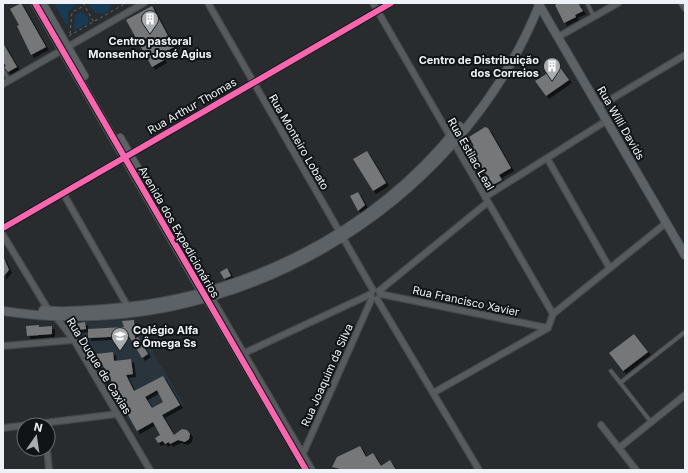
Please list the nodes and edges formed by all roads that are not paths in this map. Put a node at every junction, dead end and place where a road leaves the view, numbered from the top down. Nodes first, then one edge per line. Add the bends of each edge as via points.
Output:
1 (35, 3) edge
2 (42, 3) edge
3 (144, 3) edge
4 (208, 3) edge
5 (373, 3) edge
6 (391, 3) edge
7 (587, 3) edge
8 (618, 3) edge
9 (682, 3) edge
10 (538, 4) edge
11 (685, 8) edge
12 (377, 11) junction
13 (594, 17) junction
14 (558, 37) junction
15 (68, 47) junction
16 (685, 55) edge
17 (3, 70) edge
18 (10, 80) junction
19 (253, 83) junction
20 (3, 84) edge
21 (598, 107) junction
22 (606, 121) junction
23 (452, 140) junction
24 (127, 155) junction
25 (547, 158) junction
26 (63, 193) junction
27 (486, 200) junction
28 (666, 223) junction
29 (3, 228) edge
30 (3, 235) edge
31 (341, 235) junction
32 (685, 255) edge
33 (609, 267) junction
34 (375, 294) junction
35 (207, 295) junction
36 (3, 305) edge
37 (130, 310) junction
38 (3, 311) edge
39 (48, 311) junction
40 (553, 314) junction
41 (56, 317) junction
42 (548, 328) junction
43 (685, 332) edge
44 (74, 340) junction
45 (3, 346) edge
46 (241, 355) junction
47 (611, 371) dead end
48 (620, 383) junction
49 (433, 393) junction
50 (685, 395) edge
51 (117, 414) junction
52 (56, 422) edge
53 (651, 422) junction
54 (600, 425) dead end
55 (16, 427) edge
56 (3, 428) edge
57 (619, 448) junction
58 (303, 454) junction
59 (48, 457) edge
60 (300, 460) junction
61 (49, 470) edge
62 (150, 470) edge
63 (306, 470) edge
64 (312, 470) edge
65 (479, 470) edge
66 (636, 470) edge

1 - 15 main road, Avenida dos Expedicionários
2 - 15 main road, Avenida dos Expedicionários
3 - 15 street
4 - 19 street, Rua Monteiro Lobato
5 - 12 street, Rua Estilac Leal
6 - 12 street, Rua Arthur Thomas
7 - 13 lane
8 - 13 street
9 - 11 street
10 - 14 main road, Rua Willi Davids
10 - 23 main road via 485,98
12 - 19 street, Rua Arthur Thomas
12 - 23 street, Rua Estilac Leal
13 - 14 street
14 - 21 main road, Rua Willi Davids
15 - 18 street
15 - 24 main road, Avenida dos Expedicionários via 96,103
16 - 21 street
17 - 18 lane
18 - 20 street
19 - 24 street, Rua Arthur Thomas
19 - 31 street, Rua Monteiro Lobato
21 - 22 main road, Rua Willi Davids
22 - 25 street
22 - 28 main road, Rua Willi Davids
23 - 27 street, Rua Estilac Leal
23 - 31 main road via 385,204
24 - 26 street, Rua Arthur Thomas
24 - 35 main road, Avenida dos Expedicionários
25 - 27 street
25 - 33 street
26 - 29 street, Rua Arthur Thomas
26 - 37 street
27 - 34 street
27 - 40 street, Rua Estilac Leal
28 - 32 main road, Rua Willi Davids
28 - 33 street
30 - 39 street, Rua Duque de Caxias
31 - 34 street, Rua Monteiro Lobato
31 - 35 main road via 290,264
33 - 40 street
34 - 42 street, Rua Francisco Xavier
34 - 46 street
34 - 49 street, Rua Monteiro Lobato
34 - 58 street, Rua Joaquim da Silva
35 - 37 main road
35 - 46 street, Avenida dos Expedicionários
36 - 39 main road
37 - 39 main road
37 - 41 main road
38 - 41 main road
39 - 41 street, Rua Duque de Caxias
40 - 42 street
41 - 44 street, Rua Duque de Caxias
42 - 49 street
43 - 48 lane
44 - 45 street
44 - 51 street, Rua Duque de Caxias
46 - 58 street, Avenida dos Expedicionários
46 - 60 street, Avenida dos Expedicionários
47 - 48 lane
48 - 53 lane
49 - 65 street, Rua Monteiro Lobato
50 - 53 street
51 - 52 street
51 - 62 street, Rua Duque de Caxias
53 - 57 street
54 - 57 street
55 - 56 street
57 - 66 street
58 - 60 street, Rua Joaquim da Silva
58 - 64 street, Avenida dos Expedicionários
59 - 61 street
60 - 63 street, Avenida dos Expedicionários

